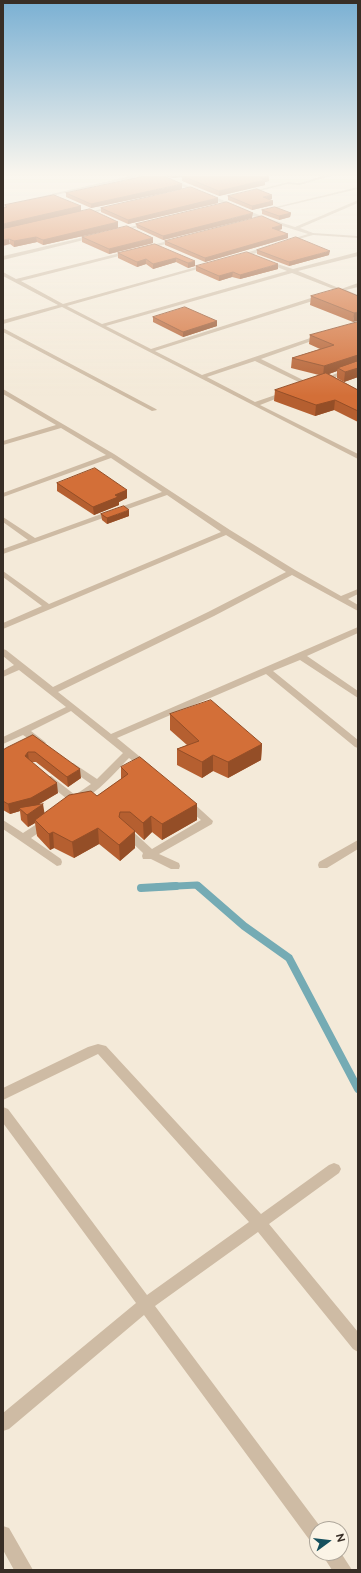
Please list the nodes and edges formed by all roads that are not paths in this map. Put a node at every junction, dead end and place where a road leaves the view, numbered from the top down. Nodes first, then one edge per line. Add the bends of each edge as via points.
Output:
1 (40, 249) edge
2 (132, 249) edge
3 (263, 249) edge
4 (248, 254) junction
5 (358, 254) edge
6 (254, 256) edge
7 (350, 256) junction
8 (3, 258) edge
9 (233, 258) edge
10 (261, 259) edge
11 (358, 260) edge
12 (198, 263) dead end
13 (212, 264) edge
14 (205, 266) junction
15 (293, 271) junction
16 (3, 274) edge
17 (16, 281) junction
18 (358, 285) edge
19 (342, 290) junction
20 (358, 297) edge
21 (63, 306) junction
22 (3, 322) edge
23 (101, 326) junction
24 (3, 330) edge
25 (329, 334) edge
26 (150, 351) junction
27 (256, 359) junction
28 (358, 368) edge
29 (202, 377) junction
30 (310, 385) junction
31 (5, 394) edge
32 (256, 404) junction
33 (154, 410) dead end
34 (59, 426) junction
35 (3, 443) edge
36 (112, 455) junction
37 (358, 457) edge
38 (169, 492) junction
39 (3, 495) edge
40 (3, 519) edge
41 (227, 532) junction
42 (34, 541) junction
43 (3, 552) edge
44 (292, 572) junction
45 (3, 573) edge
46 (358, 591) edge
47 (342, 599) junction
48 (47, 606) junction
49 (358, 608) edge
50 (3, 626) edge
51 (358, 630) edge
52 (3, 652) edge
53 (301, 656) junction
54 (20, 666) junction
55 (267, 671) junction
56 (3, 674) edge
57 (52, 691) junction
58 (358, 695) edge
59 (73, 707) junction
60 (24, 731) junction
61 (110, 738) junction
62 (3, 741) edge
63 (358, 745) edge
64 (47, 748) edge
65 (130, 752) junction
66 (60, 757) edge
67 (38, 770) edge
68 (152, 772) edge
69 (98, 784) junction
70 (180, 796) edge
71 (52, 817) edge
72 (3, 824) edge
73 (126, 832) edge
74 (24, 838) junction
75 (358, 844) edge
76 (149, 855) junction
77 (57, 862) dead end
78 (323, 865) dead end
79 (175, 866) dead end
80 (3, 1094) edge
81 (3, 1113) edge
82 (334, 1169) dead end
83 (259, 1222) junction
84 (145, 1305) junction
85 (358, 1344) edge
86 (3, 1423) edge
87 (309, 1525) edge
88 (3, 1534) edge
89 (336, 1561) edge
90 (24, 1570) edge
91 (343, 1570) edge

1 - 8 street
2 - 17 street
3 - 4 street
4 - 6 street
4 - 9 street
5 - 7 street
7 - 11 street
7 - 15 street
10 - 15 street
12 - 14 street
13 - 14 street
14 - 21 street
15 - 19 street
15 - 23 street
16 - 17 street
17 - 21 street
18 - 19 street
19 - 20 street
19 - 26 street
21 - 22 street
21 - 23 street
23 - 26 street
24 - 33 street
25 - 27 street
26 - 29 street
27 - 29 street
27 - 30 street
28 - 30 street
29 - 32 street
30 - 32 street
31 - 34 street
32 - 37 street
34 - 35 street
34 - 36 street
36 - 38 street
36 - 39 street
38 - 41 street
38 - 42 street
40 - 42 street
41 - 44 street
41 - 48 street
42 - 43 street
44 - 47 street
44 - 57 street
45 - 48 street
46 - 47 street
47 - 49 street
48 - 50 street
51 - 53 street
52 - 54 street
53 - 55 street
53 - 58 street
54 - 56 street
54 - 57 street
55 - 61 street
55 - 63 street
57 - 59 street
59 - 60 street
59 - 61 street
60 - 62 street
60 - 64 street
61 - 65 street
65 - 68 street
65 - 69 street
66 - 69 street
67 - 69 street via 72,802
70 - 76 street via 208,821
71 - 74 street
72 - 74 street
73 - 76 street
74 - 77 street
75 - 78 street
76 - 79 street
80 - 83 street via 92,1051 102,1050
81 - 84 street
82 - 83 street
83 - 84 street
83 - 85 street
84 - 86 street
84 - 87 street
88 - 90 street
89 - 91 street

